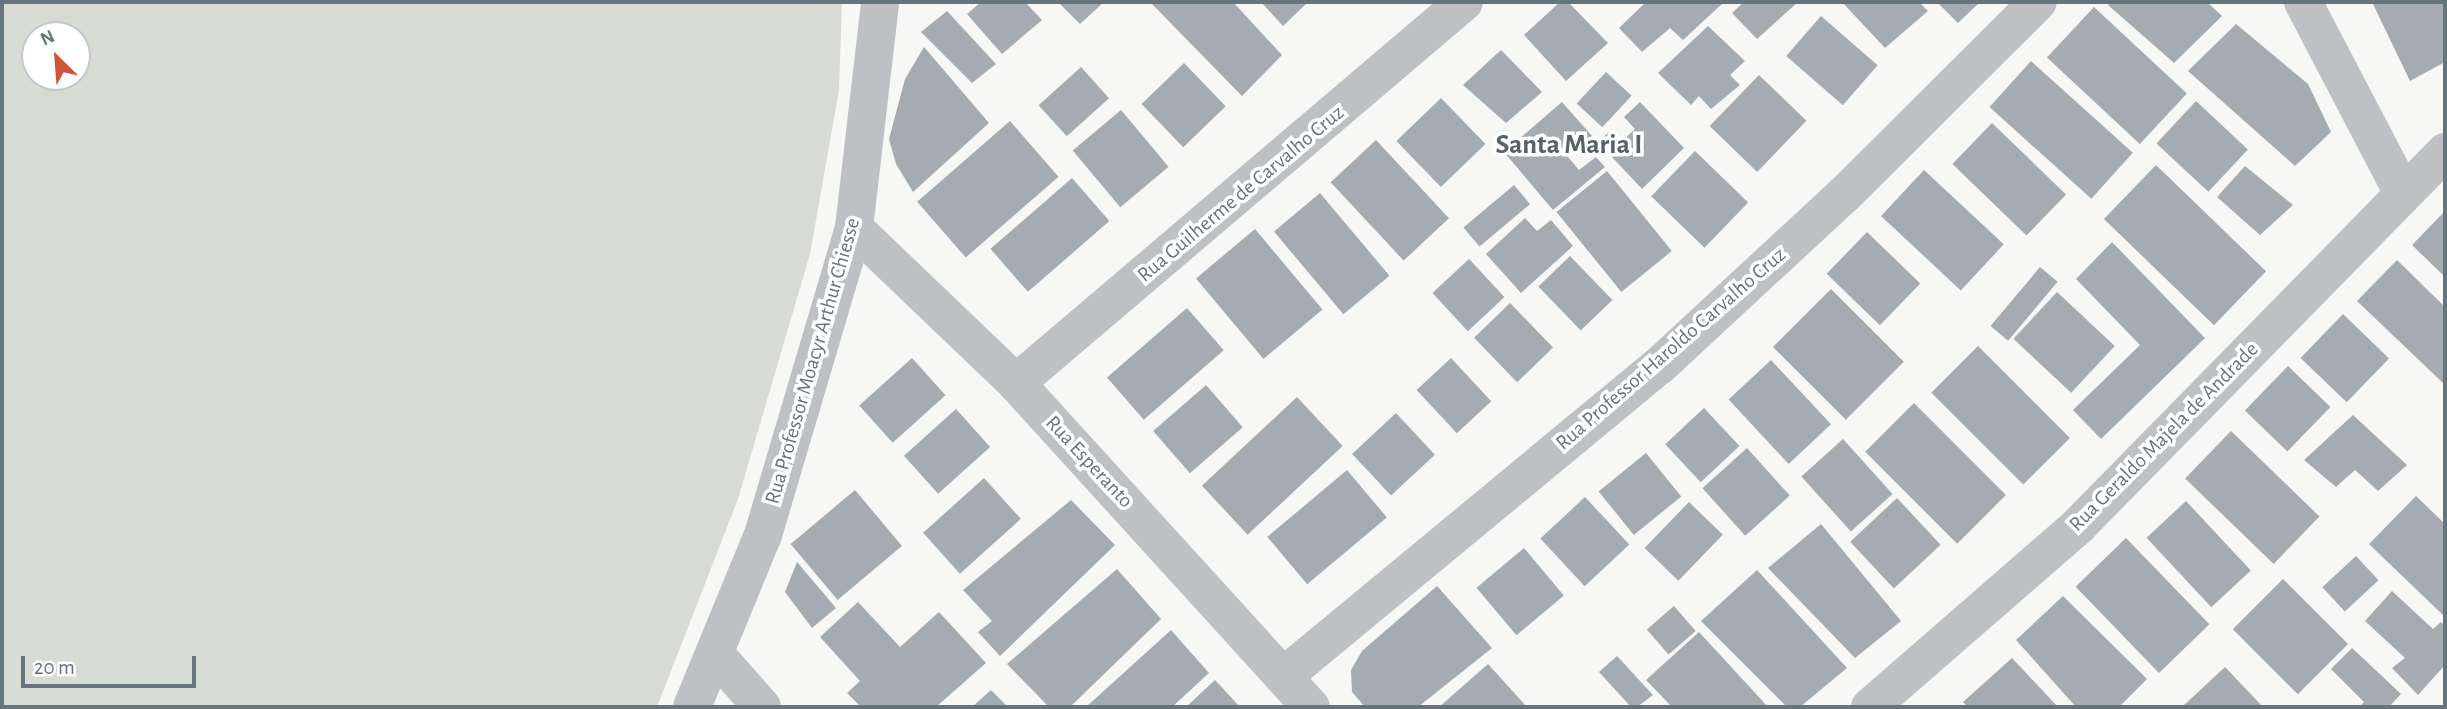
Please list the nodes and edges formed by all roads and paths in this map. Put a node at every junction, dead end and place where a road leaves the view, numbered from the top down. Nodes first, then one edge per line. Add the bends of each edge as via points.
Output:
1 (880, 2) edge
2 (1464, 2) edge
3 (2038, 2) edge
4 (2303, 2) edge
5 (2445, 152) edge
6 (2403, 193) junction
7 (854, 228) junction
8 (1016, 383) junction
9 (717, 656) junction
10 (1284, 675) junction
11 (692, 707) edge
12 (762, 707) edge
13 (1311, 707) edge
14 (1870, 707) edge

1 - 7 street, Rua Professor Moacyr Arthur Chiesse
2 - 8 street, Rua Guilherme de Carvalho Cruz
3 - 10 street, Rua Professor Haroldo Carvalho Cruz via 1845,194 1659,366
4 - 6 street
5 - 6 street, Rua Geraldo Majela de Andrade
6 - 14 street, Rua Geraldo Majela de Andrade via 2079,525
7 - 8 street, Rua Esperanto
7 - 9 street, Rua Professor Moacyr Arthur Chiesse via 763,535
8 - 10 street, Rua Esperanto
9 - 11 street, Rua Professor Moacyr Arthur Chiesse
9 - 12 street
10 - 13 street, Rua Esperanto

